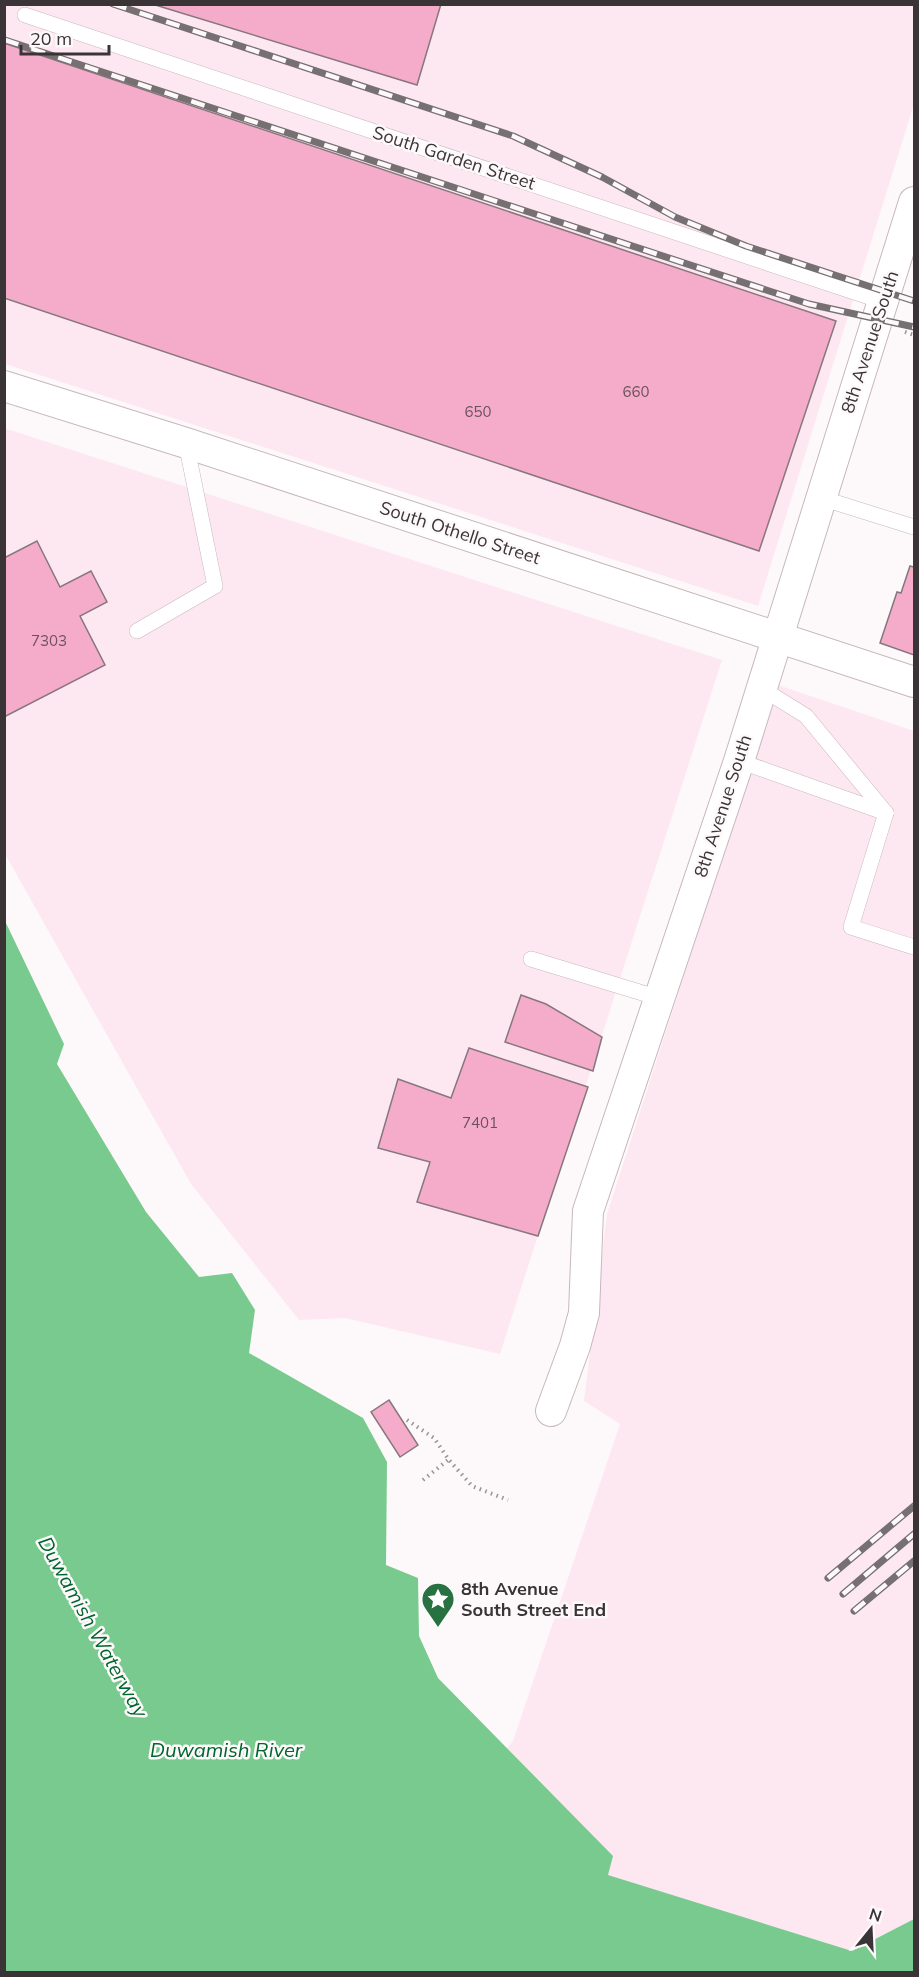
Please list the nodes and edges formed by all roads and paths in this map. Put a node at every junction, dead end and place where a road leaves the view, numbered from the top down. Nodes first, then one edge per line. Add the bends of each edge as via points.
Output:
1 (25, 15) dead end
2 (915, 202) edge
3 (884, 302) junction
4 (4, 386) edge
5 (186, 443) junction
6 (821, 498) junction
7 (915, 527) edge
8 (137, 631) dead end
9 (777, 638) junction
10 (915, 682) edge
11 (761, 688) junction
12 (739, 761) junction
13 (886, 813) junction
14 (915, 947) edge
15 (531, 959) dead end
16 (659, 998) junction
17 (550, 1411) dead end
18 (407, 1420) dead end
19 (448, 1460) dead end
20 (423, 1480) dead end
21 (508, 1500) dead end

1 - 3 lane, South Garden Street
2 - 3 street, 8th Avenue South
3 - 6 street, 8th Avenue South
4 - 5 street, South Othello Street
5 - 8 lane via 215,586
5 - 9 street, South Othello Street
6 - 7 lane
6 - 9 street, 8th Avenue South
9 - 10 street, South Othello Street
9 - 11 street, 8th Avenue South
11 - 12 street, 8th Avenue South
11 - 13 lane via 806,716
12 - 13 lane
12 - 16 street, 8th Avenue South
13 - 14 lane via 851,927
15 - 16 lane
16 - 17 street, 8th Avenue South via 588,1210 584,1313
18 - 21 path via 434,1438 472,1486
19 - 20 path

